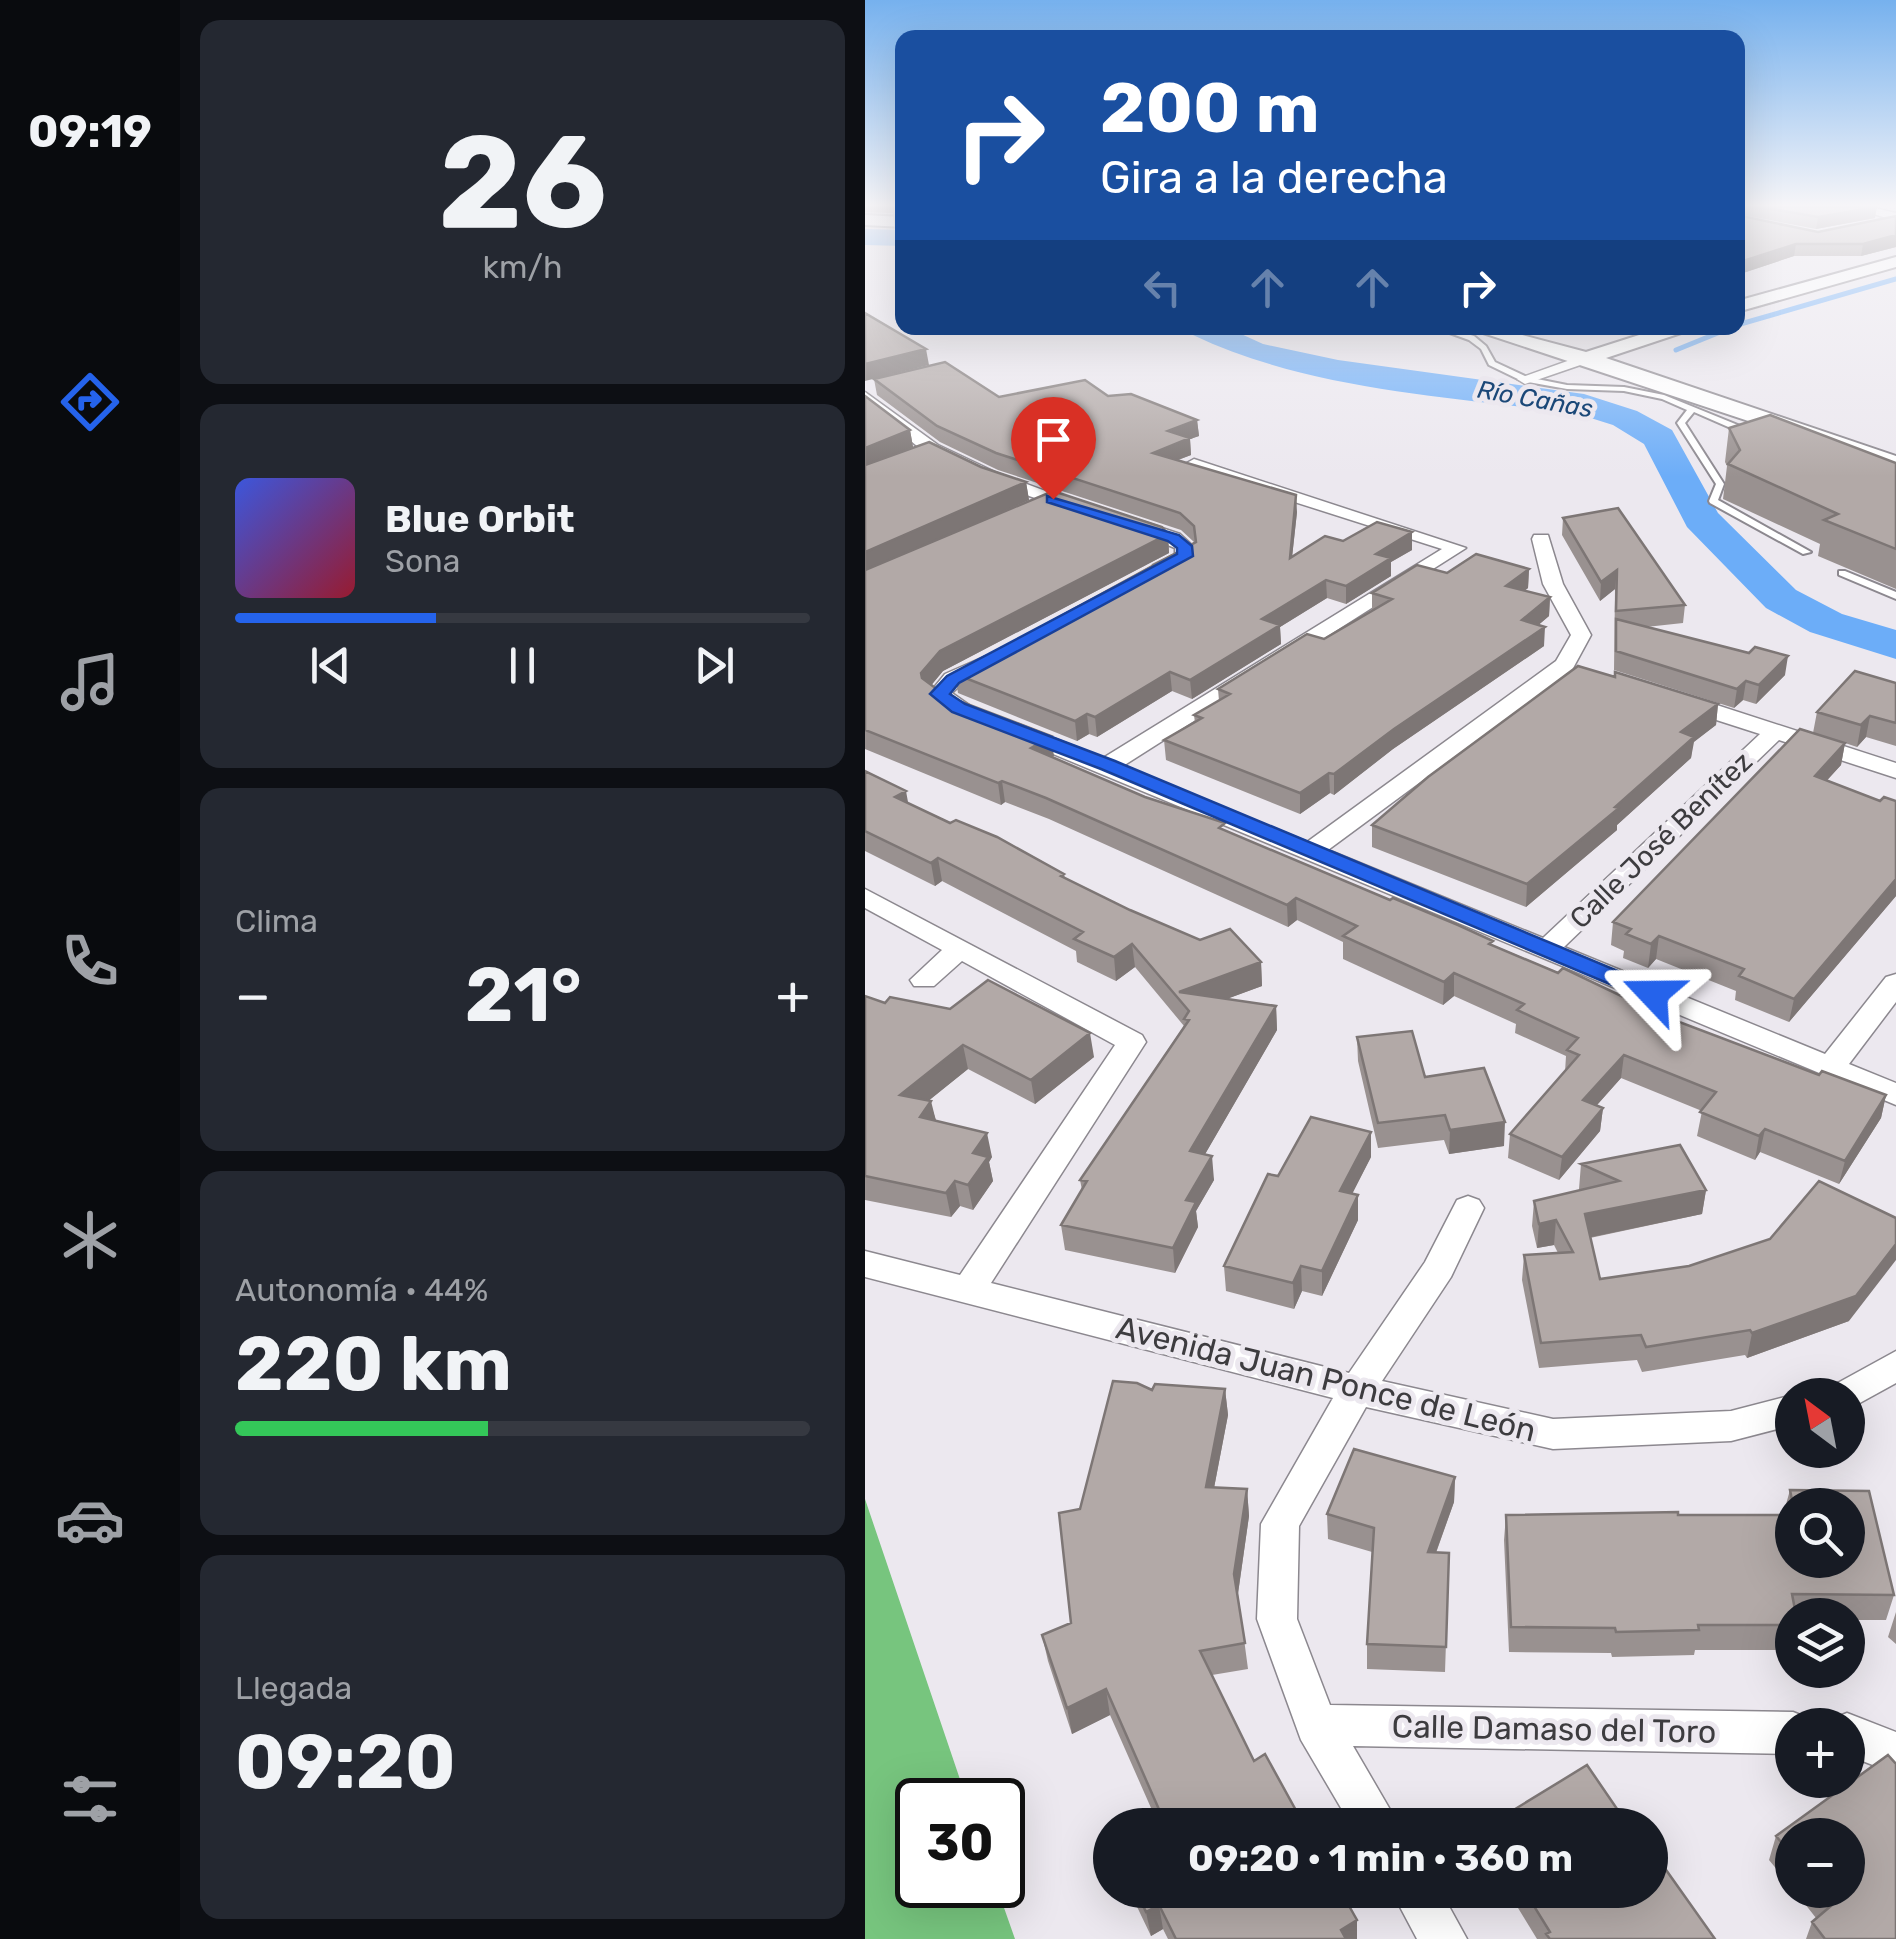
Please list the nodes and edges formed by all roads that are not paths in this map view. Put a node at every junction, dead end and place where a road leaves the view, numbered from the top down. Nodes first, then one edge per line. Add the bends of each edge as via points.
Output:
1 (1774, 296) edge
2 (1745, 305) edge
3 (1466, 335) edge
4 (1503, 335) edge
5 (1551, 335) edge
6 (1657, 335) edge
7 (1613, 350) junction
8 (1587, 358) junction
9 (1525, 379) junction
10 (871, 391) edge
11 (1692, 409) junction
12 (1762, 438) edge
13 (1896, 442) edge
14 (1194, 464) edge
15 (1896, 464) edge
16 (1053, 499) junction
17 (1019, 514) edge
18 (1541, 539) dead end
19 (1806, 552) dead end
20 (1842, 573) dead end
21 (1135, 582) edge
22 (1896, 596) edge
23 (1003, 653) edge
24 (1670, 698) edge
25 (1776, 731) junction
26 (1108, 765) junction
27 (1896, 772) edge
28 (1311, 850) junction
29 (865, 897) edge
30 (960, 948) junction
31 (1547, 949) junction
32 (925, 980) dead end
33 (1896, 983) edge
34 (1830, 1068) junction
35 (1896, 1095) edge
36 (1468, 1208) dead end
37 (865, 1264) edge
38 (968, 1290) junction
39 (1896, 1365) edge
40 (1865, 1384) edge
41 (1357, 1390) junction
42 (1775, 1415) edge
43 (1316, 1725) junction
44 (1775, 1733) edge
45 (1865, 1738) edge
46 (1896, 1753) edge
47 (1366, 1808) edge
48 (1425, 1908) edge
49 (1443, 1939) edge

1 - 2 street
3 - 9 lane via 1487,349 1491,362
4 - 8 street
5 - 7 street
6 - 7 street
7 - 8 street
7 - 13 street
8 - 9 street
8 - 15 street
9 - 11 lane via 1624,389
10 - 16 street via 923,452
11 - 12 lane
11 - 19 lane via 1681,423 1720,484 1713,501
14 - 26 street via 1457,548
16 - 17 street
16 - 21 street via 1185,546 1185,556
18 - 28 street via 1553,584 1581,635 1573,667
20 - 22 lane
23 - 26 street via 939,694 959,708
24 - 25 street
25 - 27 street
25 - 31 street, Calle José Benítez
26 - 28 street
28 - 31 street
29 - 30 street
30 - 32 street
30 - 38 street via 1132,1042
31 - 34 street
33 - 34 street
34 - 35 street
36 - 41 street via 1439,1268
37 - 38 street, Avenida Juan Ponce de León
38 - 41 street, Avenida Juan Ponce de León
39 - 40 street
41 - 42 street, Avenida Juan Ponce de León via 1553,1434 1731,1426
41 - 43 street via 1280,1524 1277,1619
43 - 44 street, Calle Damaso del Toro
43 - 47 street
45 - 46 street
48 - 49 street

